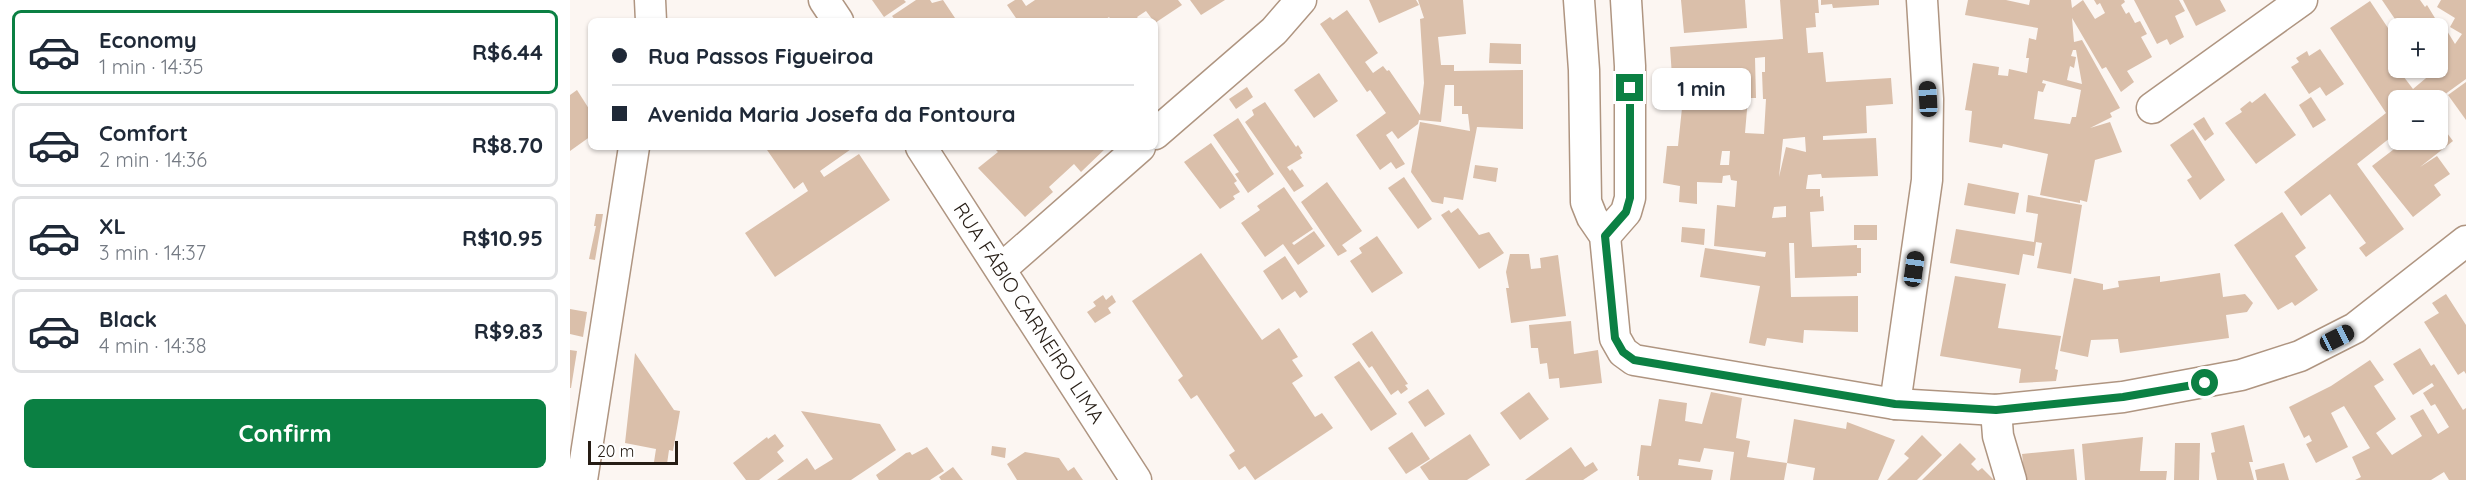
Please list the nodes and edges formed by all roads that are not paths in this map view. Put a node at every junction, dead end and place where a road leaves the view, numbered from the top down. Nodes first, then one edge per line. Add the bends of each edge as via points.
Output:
1 (651, 0) edge
2 (824, 0) edge
3 (1301, 0) edge
4 (1579, 0) edge
5 (1626, 0) edge
6 (1922, 0) edge
7 (2302, 0) edge
8 (651, 18) edge
9 (836, 18) edge
10 (1630, 66) junction
11 (1584, 70) junction
12 (2152, 108) dead end
13 (1158, 131) edge
14 (634, 150) edge
15 (923, 150) edge
16 (1137, 150) edge
17 (1605, 236) junction
18 (2466, 241) edge
19 (1001, 268) junction
20 (1895, 404) junction
21 (1996, 410) junction
22 (582, 480) edge
23 (1136, 480) edge
24 (2011, 480) edge

1 - 8 street
2 - 9 street
3 - 13 street via 1274,31
4 - 11 street
5 - 10 street
6 - 20 street via 1928,99 1927,180
7 - 12 street
10 - 11 street
10 - 17 street via 1630,198 1626,212
11 - 17 street via 1586,202
14 - 22 street
15 - 19 street, RUA FÁBIO CARNEIRO LIMA
16 - 19 street
17 - 20 street via 1615,338 1623,352 1634,360
18 - 21 street via 2355,328 2300,356 2241,375 2188,386
19 - 23 street, RUA FÁBIO CARNEIRO LIMA
20 - 21 street
21 - 24 street via 1998,435

